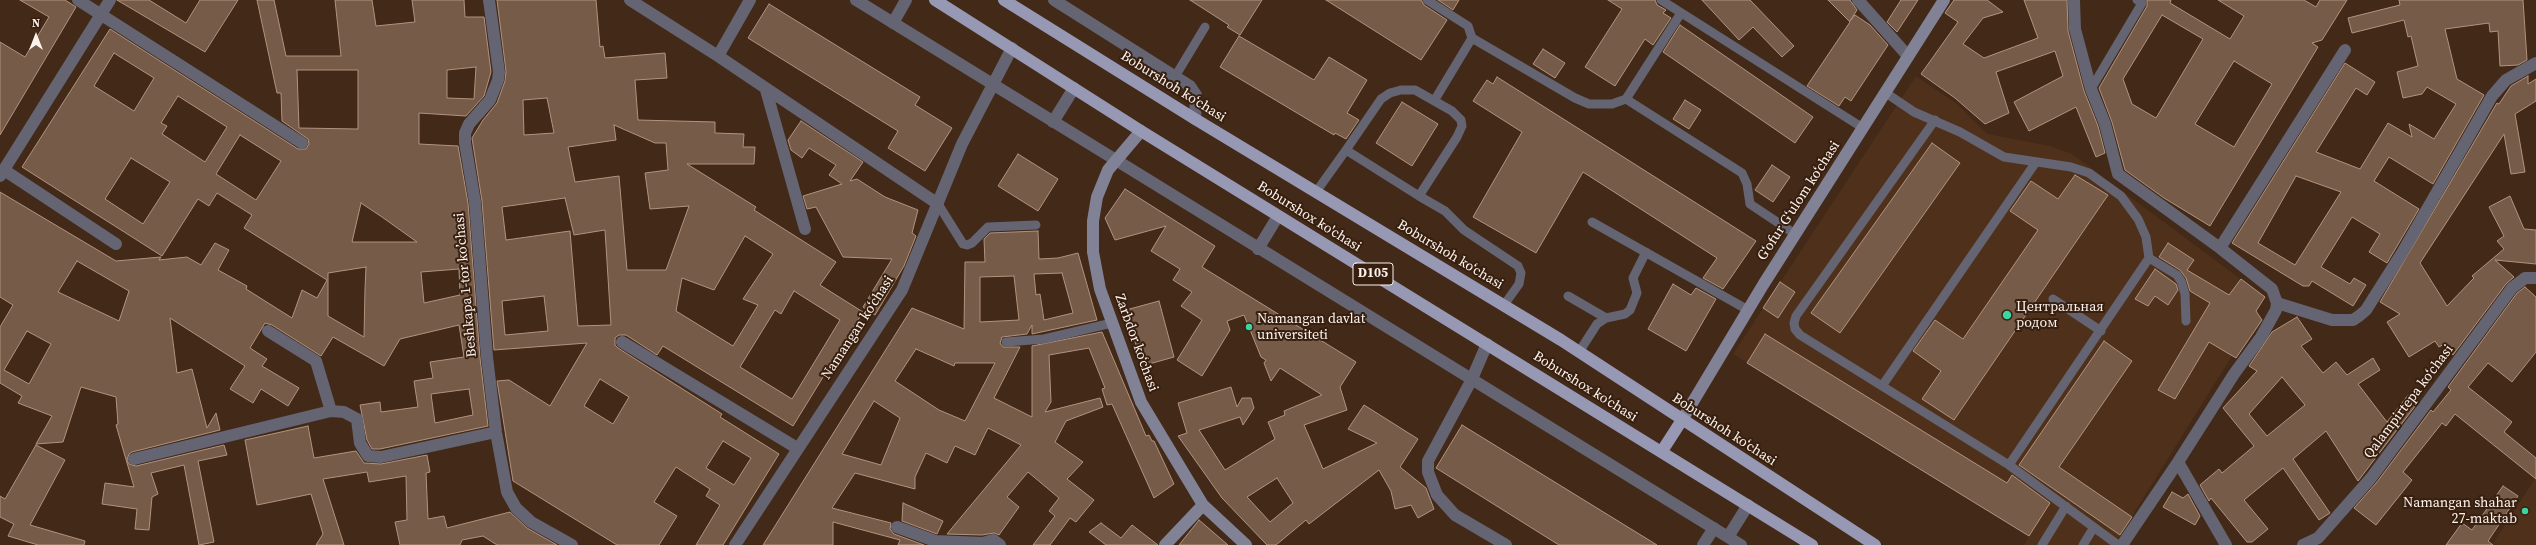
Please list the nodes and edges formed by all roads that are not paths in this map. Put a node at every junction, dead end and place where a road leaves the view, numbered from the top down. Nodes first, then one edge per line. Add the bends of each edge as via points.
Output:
1 (78, 0) edge
2 (110, 0) edge
3 (488, 0) edge
4 (630, 0) edge
5 (750, 0) edge
6 (856, 0) edge
7 (906, 0) edge
8 (935, 0) edge
9 (1004, 0) edge
10 (1054, 0) edge
11 (1427, 0) edge
12 (1661, 0) edge
13 (1858, 0) edge
14 (1944, 0) edge
15 (2074, 0) edge
16 (2141, 1) edge
17 (1680, 13) junction
18 (101, 14) junction
19 (893, 22) junction
20 (1205, 27) dead end
21 (1472, 38) junction
22 (1012, 48) junction
23 (2345, 50) dead end
24 (718, 56) junction
25 (1908, 56) junction
26 (2536, 63) edge
27 (1176, 75) junction
28 (993, 84) junction
29 (1074, 88) junction
30 (2091, 89) junction
31 (766, 90) junction
32 (1886, 93) junction
33 (1626, 100) junction
34 (1434, 101) junction
35 (1195, 119) junction
36 (1935, 120) junction
37 (1053, 122) junction
38 (1863, 128) junction
39 (1141, 131) junction
40 (302, 143) dead end
41 (1346, 150) junction
42 (1116, 160) junction
43 (2036, 162) junction
44 (2, 173) edge
45 (2118, 174) junction
46 (2109, 188) junction
47 (1316, 192) junction
48 (1419, 196) junction
49 (938, 204) junction
50 (1278, 216) junction
51 (1592, 222) dead end
52 (1036, 226) dead end
53 (805, 229) dead end
54 (1795, 234) junction
55 (116, 244) dead end
56 (2220, 248) junction
57 (1258, 249) junction
58 (1646, 252) junction
59 (2149, 258) junction
60 (2536, 278) edge
61 (1568, 296) dead end
62 (2053, 298) dead end
63 (2277, 303) junction
64 (1504, 305) junction
65 (1748, 310) junction
66 (1606, 318) junction
67 (2186, 321) dead end
68 (1112, 323) junction
69 (268, 331) dead end
70 (2101, 331) junction
71 (622, 342) dead end
72 (1006, 342) dead end
73 (1487, 344) junction
74 (1579, 352) junction
75 (1471, 381) junction
76 (1882, 386) junction
77 (331, 411) junction
78 (1682, 420) junction
79 (496, 432) junction
80 (797, 448) junction
81 (1662, 451) junction
82 (134, 459) dead end
83 (2178, 462) junction
84 (2009, 465) junction
85 (1203, 504) junction
86 (1748, 505) junction
87 (2066, 506) junction
88 (897, 527) dead end
89 (2094, 527) junction
90 (1714, 528) junction
91 (1728, 537) junction
92 (572, 545) edge
93 (735, 545) edge
94 (1000, 545) edge
95 (1165, 545) edge
96 (1246, 545) edge
97 (1506, 545) edge
98 (1703, 545) edge
99 (1741, 545) edge
100 (1812, 545) edge
101 (1875, 545) edge
102 (2042, 545) edge
103 (2083, 545) edge
104 (2118, 545) edge
105 (2122, 545) edge
106 (2226, 545) edge
107 (2303, 545) edge

1 - 18 street
2 - 18 street
3 - 79 street, Beshkapa 1-tor koʼchasi via 498,80 490,100 469,124 465,133 465,143 474,202 486,357
4 - 24 street
5 - 24 street
6 - 19 street
7 - 19 street
8 - 22 main road, Boburshox ko'chasi / D105
9 - 35 main road, Boburshoh koʻchasi / D105
10 - 27 street
11 - 21 lane via 1468,26
12 - 17 lane
13 - 25 street
14 - 25 street, Gʻofur Gʻulom koʻchasi
15 - 30 street via 2075,28
16 - 30 lane
17 - 33 lane
17 - 38 lane
18 - 40 street
18 - 44 street
19 - 28 street
20 - 27 lane
21 - 33 lane via 1589,104 1612,104
21 - 34 lane
22 - 28 street, Namangan koʻchasi
22 - 29 main road, Boburshox ko'chasi / D105
23 - 56 street
24 - 31 street
25 - 32 street, Gʻofur Gʻulom koʻchasi
26 - 63 street via 2506,80 2492,96 2402,253 2366,310 2353,320 2332,320
27 - 35 street via 1190,86 1196,95
28 - 37 street
28 - 49 street, Namangan koʻchasi via 962,144
29 - 37 street
29 - 39 main road, Boburshox ko'chasi / D105
30 - 45 street via 2105,124
31 - 49 street
31 - 53 street
32 - 36 lane via 1914,112
32 - 38 street, Gʻofur Gʻulom koʻchasi
33 - 54 lane via 1742,173 1747,184 1750,204
34 - 41 lane via 1415,90 1401,90 1381,99
34 - 48 lane via 1452,111 1461,120 1462,126
35 - 47 main road, Boburshoh koʻchasi / D105
36 - 43 lane via 2004,157
36 - 76 lane via 1796,316 1794,323 1800,335
37 - 42 street
38 - 54 street, Gʻofur Gʻulom koʻchasi
39 - 42 street, Zarbdor koʻchasi
39 - 50 main road, Boburshox ko'chasi / D105
41 - 47 lane
41 - 48 lane
42 - 57 street
42 - 68 street, Zarbdor koʻchasi via 1108,170 1097,197 1093,221 1093,252 1100,289
43 - 46 lane via 2080,169
43 - 76 lane
44 - 55 street
45 - 46 lane
45 - 56 street
46 - 59 lane via 2121,196 2138,219 2146,238
47 - 64 main road, Boburshoh koʻchasi / D105
48 - 64 lane via 1445,211 1464,230 1518,266 1521,273 1519,284
49 - 52 lane via 963,244 967,245 988,227
49 - 80 street, Namangan koʻchasi via 902,290
50 - 57 street
50 - 73 main road, Boburshox ko'chasi / D105
51 - 58 lane
54 - 65 street, Gʻofur Gʻulom koʻchasi
56 - 63 street via 2272,289
57 - 75 street
58 - 65 lane
58 - 66 lane via 1633,278 1637,293 1633,305 1625,314
59 - 67 lane via 2177,275 2181,281 2185,294
59 - 70 lane
60 - 107 street, Qalampirtepa koʻchasi via 2525,278 2512,288 2371,478 2318,538
61 - 66 lane
62 - 70 lane
63 - 83 street via 2276,310 2261,337 2234,374
64 - 74 main road, Boburshoh koʻchasi / D105
65 - 78 street, Gʻofur Gʻulom koʻchasi
66 - 74 lane via 1597,324
68 - 72 lane via 1044,339
68 - 85 street, Zarbdor koʻchasi via 1141,402
69 - 77 street via 316,361
70 - 84 lane
71 - 80 street
73 - 75 street
73 - 81 main road, Boburshox ko'chasi / D105
74 - 78 main road, Boburshoh koʻchasi / D105
75 - 90 street
75 - 97 street via 1428,460 1428,472 1437,495 1456,515
76 - 84 lane
77 - 79 street via 344,412 357,420 360,443 368,456 381,457
77 - 82 street
78 - 81 main road
78 - 101 main road, Boburshoh koʻchasi / D105
79 - 92 street, Beshkapa 1-tor koʼchasi via 507,492 516,508 532,522
80 - 93 street, Namangan koʻchasi
81 - 86 main road, Boburshox ko'chasi / D105
83 - 105 street
83 - 106 street
84 - 87 lane
85 - 95 street
85 - 96 street, Zarbdor koʻchasi
86 - 91 street
86 - 100 main road, Boburshox ko'chasi / D105
87 - 89 lane
87 - 102 lane
88 - 94 street via 935,541 993,540
89 - 103 lane
89 - 104 lane
90 - 91 street
90 - 98 street
91 - 99 street

